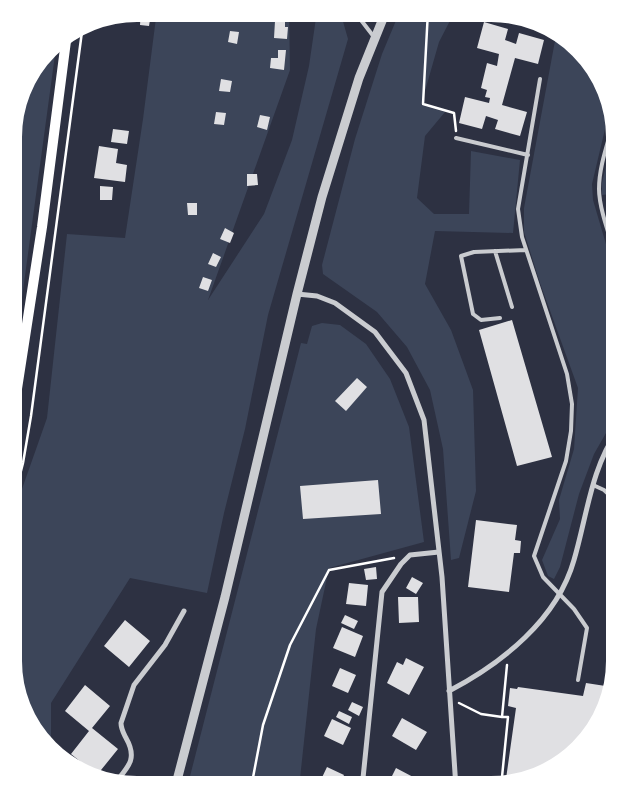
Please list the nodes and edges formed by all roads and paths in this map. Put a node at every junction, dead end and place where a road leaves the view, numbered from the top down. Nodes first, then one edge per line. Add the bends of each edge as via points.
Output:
1 (360, 19) edge
2 (382, 19) edge
3 (428, 19) edge
4 (83, 32) edge
5 (374, 37) junction
6 (67, 42) edge
7 (540, 79) dead end
8 (456, 138) joint
9 (609, 139) edge
10 (528, 155) junction
11 (609, 231) edge
12 (526, 250) junction
13 (495, 251) junction
14 (297, 294) junction
15 (512, 307) dead end
16 (500, 318) dead end
17 (19, 376) edge
18 (609, 444) edge
19 (19, 476) edge
20 (593, 485) junction
21 (609, 495) edge
22 (439, 552) junction
23 (410, 555) junction
24 (560, 595) junction
25 (184, 612) dead end
26 (509, 652) junction
27 (578, 680) dead end
28 (449, 691) junction
29 (449, 698) junction
30 (502, 716) junction
31 (119, 778) edge
32 (177, 779) edge
33 (253, 779) edge
34 (363, 779) edge
35 (455, 779) edge
36 (502, 779) edge

1 - 5 lane
2 - 5 street
3 - 8 path via 423,104 454,113
4 - 19 path via 31,416
5 - 14 street via 322,197
6 - 17 main road
7 - 10 lane
8 - 10 lane
9 - 11 lane via 600,172 599,191
10 - 12 lane via 518,209
12 - 13 lane
12 - 24 lane via 567,374 572,404 566,461 534,556 543,577
13 - 15 lane
13 - 16 lane via 461,256 473,314 481,320
14 - 22 street via 317,296 347,310 375,332 406,373 424,420
14 - 32 street via 226,597
18 - 20 street
20 - 21 lane
20 - 24 street via 574,560
22 - 23 street
22 - 28 street
23 - 33 path via 329,570 290,645 263,725
23 - 34 street via 382,592
24 - 26 street
24 - 27 lane via 586,628
25 - 31 street via 165,646 134,685 121,723 132,759
26 - 28 street via 473,679
26 - 30 path
28 - 29 street
29 - 30 path via 481,714
29 - 35 street
30 - 36 path via 508,718

